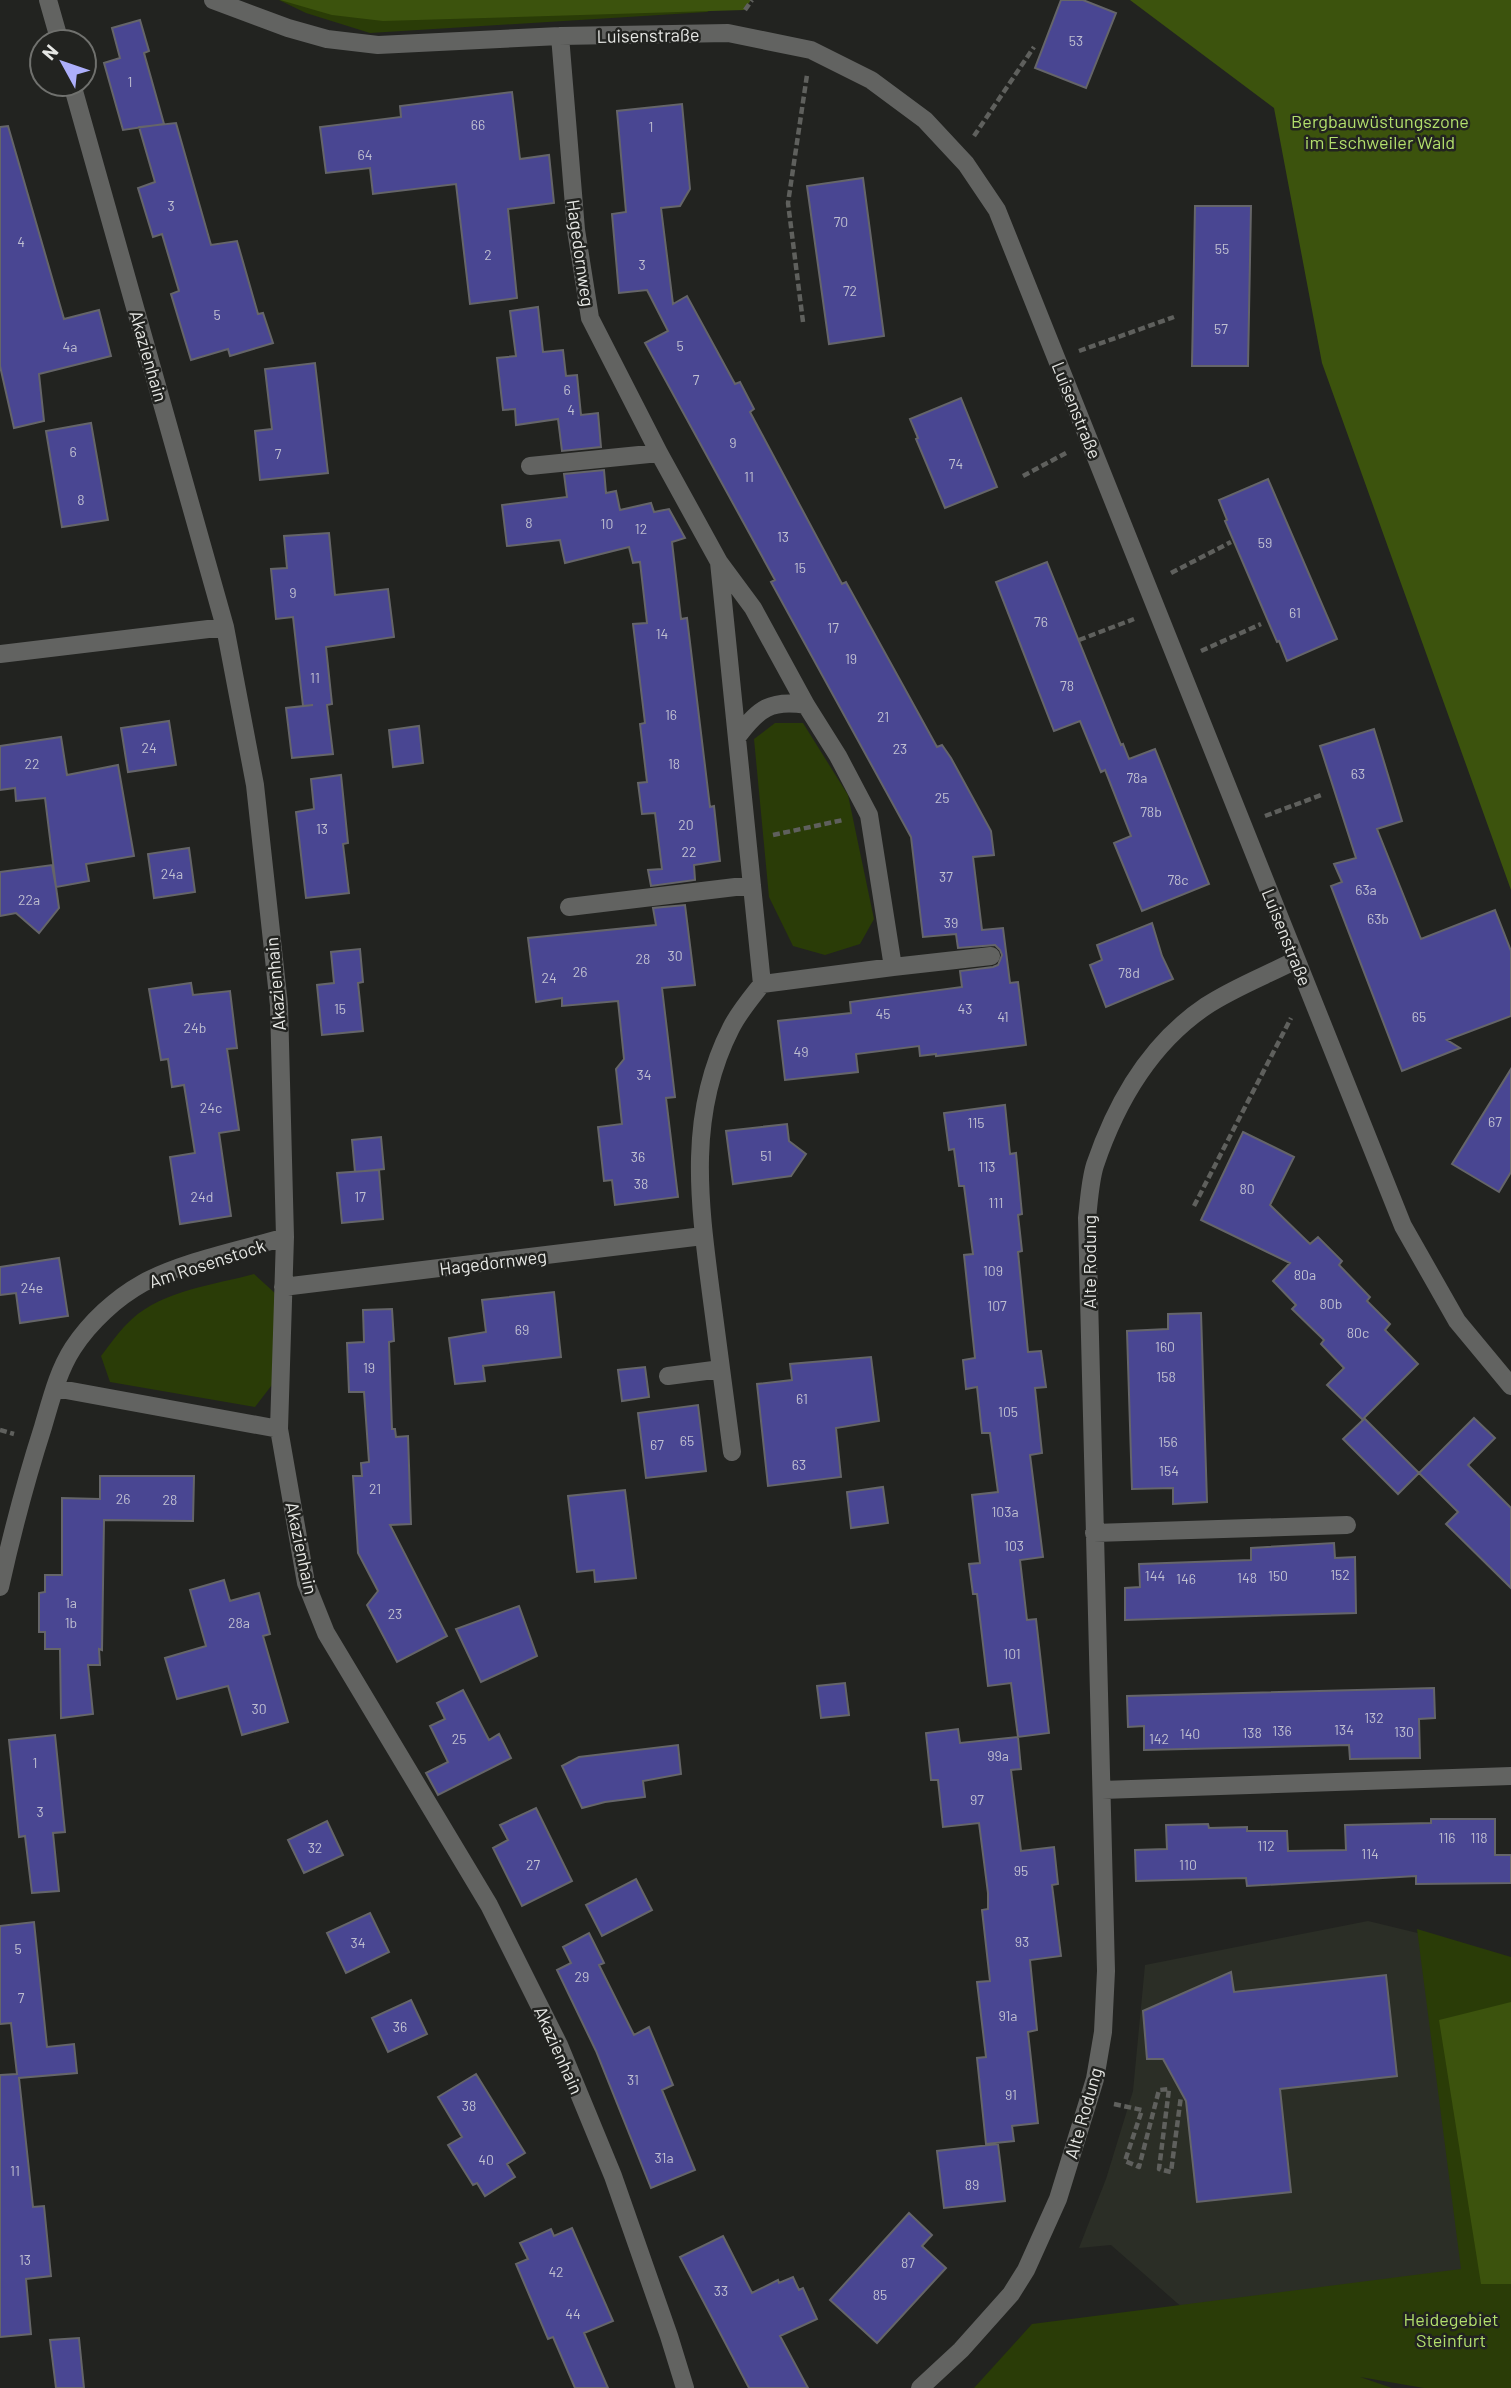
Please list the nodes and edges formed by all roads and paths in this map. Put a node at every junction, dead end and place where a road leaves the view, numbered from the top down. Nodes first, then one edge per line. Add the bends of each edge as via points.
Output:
1 (48, 0) edge
2 (213, 0) edge
3 (56, 28) edge
4 (559, 37) junction
5 (1034, 47) dead end
6 (811, 50) junction
7 (76, 98) edge
8 (959, 158) junction
9 (1174, 317) dead end
10 (803, 322) dead end
11 (1056, 360) junction
12 (1089, 441) junction
13 (659, 453) junction
14 (530, 466) dead end
15 (1023, 475) dead end
16 (1231, 542) dead end
17 (719, 562) junction
18 (1148, 585) junction
19 (1158, 610) junction
20 (1261, 624) dead end
21 (225, 627) junction
22 (1079, 640) dead end
23 (0, 654) edge
24 (1177, 662) junction
25 (806, 705) junction
26 (738, 736) junction
27 (1324, 794) dead end
28 (869, 815) junction
29 (1243, 824) junction
30 (748, 840) junction
31 (752, 885) junction
32 (569, 907) dead end
33 (992, 956) dead end
34 (1296, 960) junction
35 (893, 967) junction
36 (762, 984) junction
37 (1307, 986) junction
38 (1194, 1206) dead end
39 (703, 1236) junction
40 (285, 1237) junction
41 (283, 1287) junction
42 (721, 1369) junction
43 (668, 1376) dead end
44 (1511, 1386) edge
45 (55, 1388) junction
46 (279, 1429) junction
47 (732, 1452) dead end
48 (1347, 1525) dead end
49 (1094, 1533) junction
50 (0, 1587) edge
51 (1511, 1776) edge
52 (1102, 1790) junction
53 (1181, 2096) dead end
54 (1089, 2098) junction
55 (685, 2388) edge
56 (920, 2388) edge

1 - 3 street
2 - 4 street, Luisenstraße via 327,39 377,45
4 - 6 street, Luisenstraße via 728,33
4 - 13 street, Hagedornweg via 576,230 590,318
5 - 8 path
6 - 8 street, Luisenstraße via 872,80 925,120
6 - 10 path via 788,202
7 - 21 street, Akazienhain
8 - 11 street, Luisenstraße via 997,210
9 - 11 path
11 - 12 street, Luisenstraße
12 - 15 path
12 - 18 street, Luisenstraße
13 - 14 street
13 - 17 street, Hagedornweg
16 - 18 path
17 - 25 street, Hagedornweg via 753,608
17 - 26 street, Hagedornweg
18 - 19 street, Luisenstraße
19 - 22 path
19 - 24 street, Luisenstraße
20 - 24 path
21 - 23 street
21 - 40 street, Akazienhain via 255,785 279,1005
24 - 29 street, Luisenstraße
25 - 26 street via 770,705 752,717
25 - 28 street, Hagedornweg
26 - 30 street, Hagedornweg
27 - 29 path
28 - 30 path
28 - 35 street, Hagedornweg
29 - 34 street, Luisenstraße
30 - 31 street, Hagedornweg
31 - 32 street
31 - 36 street, Hagedornweg
33 - 35 street
34 - 37 street, Luisenstraße
34 - 49 street, Alte Rodung via 1206,1006 1161,1044 1136,1078 1094,1167 1087,1218
35 - 36 street
36 - 39 street via 732,1026 703,1113 698,1159
37 - 38 path
37 - 44 street, Luisenstraße via 1403,1226 1457,1321
39 - 41 street, Hagedornweg
39 - 42 street
40 - 41 street, Akazienhain
40 - 45 street, Am Rosenstock via 175,1269 121,1296 73,1347
41 - 46 street, Akazienhain
42 - 43 street
42 - 47 street
45 - 46 street
45 - 50 street, Am Rosenstock
46 - 55 street, Akazienhain via 306,1583 326,1633 489,1905 559,2045 613,2176
48 - 49 street
49 - 52 street, Alte Rodung
51 - 52 street
52 - 54 street, Alte Rodung via 1106,1971 1103,2032
53 - 54 path via 1171,2172 1159,2169 1169,2089 1159,2090 1139,2167 1125,2161 1142,2110
54 - 56 street, Alte Rodung via 1058,2199 1026,2270 996,2312

